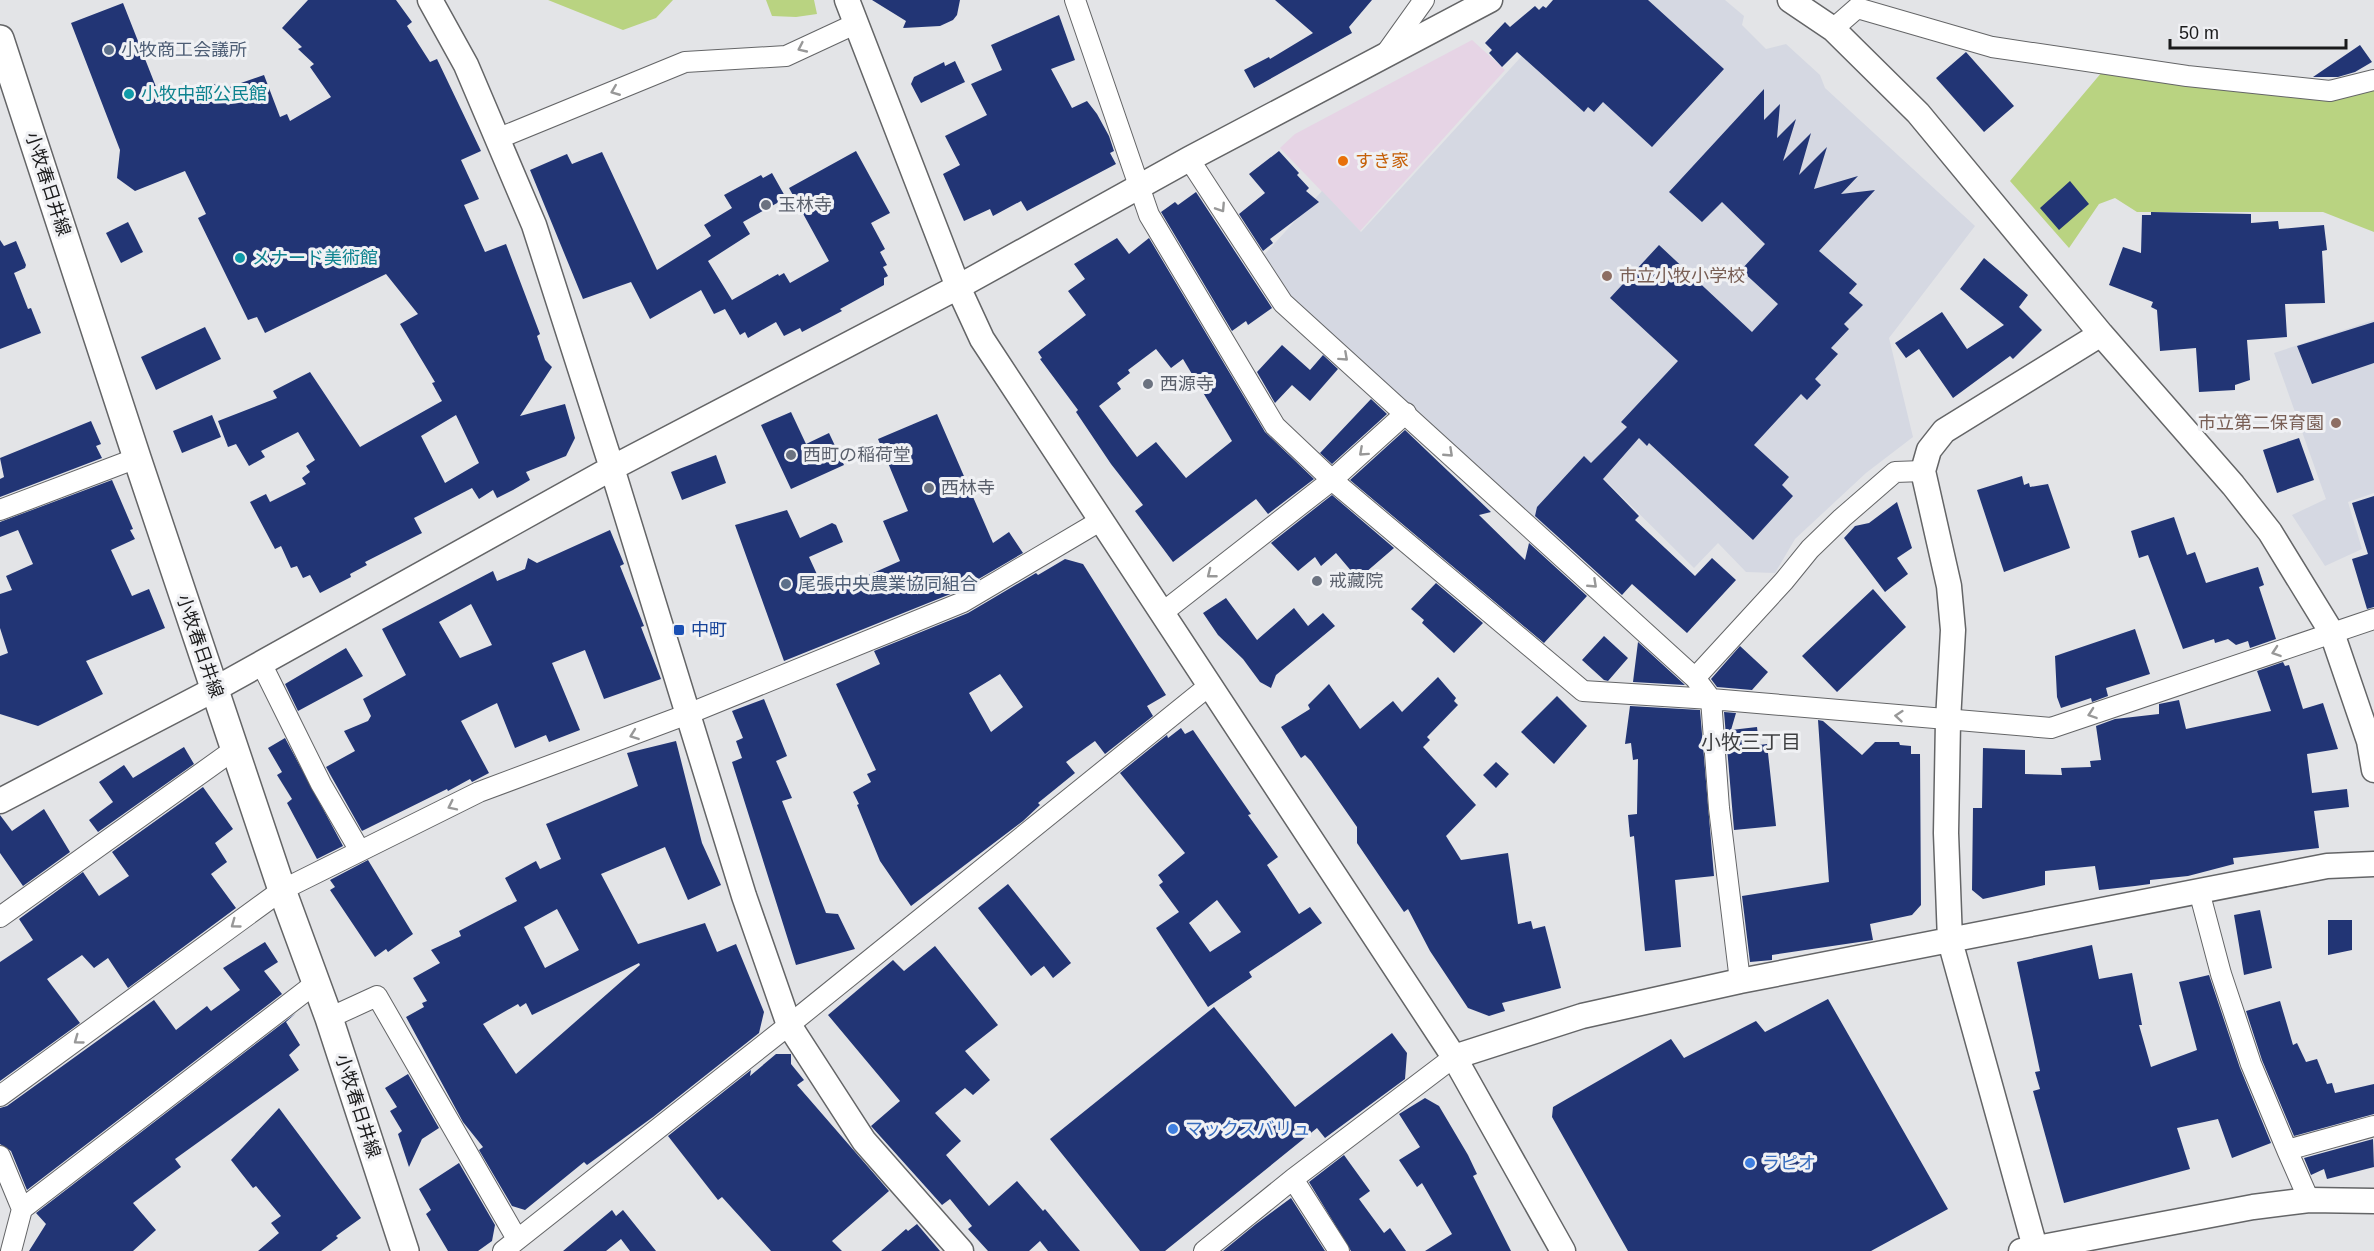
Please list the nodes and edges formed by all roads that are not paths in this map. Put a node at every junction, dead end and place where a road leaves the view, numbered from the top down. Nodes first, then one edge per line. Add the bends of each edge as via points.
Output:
1 (430, 0) edge
2 (847, 0) edge
3 (1075, 0) edge
4 (1424, 0) edge
5 (1490, 0) edge
6 (1790, 0) edge
7 (855, 24) junction
8 (1833, 29) junction
9 (0, 39) edge
10 (1384, 56) junction
11 (2374, 80) edge
12 (497, 139) junction
13 (1189, 159) junction
14 (1137, 188) junction
15 (958, 287) junction
16 (2102, 334) junction
17 (1406, 413) junction
18 (137, 458) junction
19 (612, 468) junction
20 (1923, 471) junction
21 (1332, 480) junction
22 (0, 510) edge
23 (1100, 521) junction
24 (1162, 613) junction
25 (2374, 620) edge
26 (2332, 633) junction
27 (261, 663) junction
28 (1695, 678) junction
29 (1210, 685) junction
30 (215, 689) junction
31 (1711, 699) junction
32 (688, 714) junction
33 (1948, 721) junction
34 (235, 749) junction
35 (2374, 770) edge
36 (0, 801) edge
37 (360, 851) junction
38 (2374, 864) edge
39 (282, 890) junction
40 (2199, 891) junction
41 (0, 917) edge
42 (1950, 941) junction
43 (1740, 981) junction
44 (316, 983) junction
45 (329, 1018) junction
46 (789, 1025) junction
47 (1454, 1057) junction
48 (0, 1096) edge
49 (2374, 1126) edge
50 (2288, 1150) junction
51 (0, 1156) edge
52 (1293, 1179) junction
53 (2309, 1200) junction
54 (2374, 1201) edge
55 (22, 1209) junction
56 (510, 1245) edge
57 (2030, 1250) edge
58 (11, 1251) edge
59 (405, 1251) edge
60 (961, 1251) edge
61 (1204, 1251) edge
62 (1339, 1251) edge
63 (1563, 1251) edge

1 - 12 street via 466,65
2 - 7 street
3 - 14 street
4 - 10 street
5 - 10 street
6 - 8 street
7 -> 12 street via 786,56 685,62
7 - 15 street
8 - 11 street via 1857,8 1992,47 2187,76 2330,91
8 - 16 street via 1918,113
9 - 18 main road, 小牧春日井線
10 - 13 street
12 - 19 street via 534,225
13 - 14 street
13 -> 17 street via 1283,303
14 - 15 street
14 - 21 street via 1149,215 1275,426
15 - 19 street
15 - 23 street via 982,339
16 - 20 street via 1944,430 1929,450
16 - 26 street via 2270,532
17 -> 21 street
17 -> 28 street
18 - 22 street
18 - 30 main road, 小牧春日井線
19 - 27 street
19 - 32 street
20 - 28 street via 1894,472 1842,518
20 - 33 street via 1949,586 1953,630
21 -> 24 street
21 - 31 street via 1583,691
23 - 24 street
23 - 32 street via 963,602
24 - 29 street
25 - 26 street
26 -> 33 street via 2050,728
26 - 35 street via 2369,741
27 - 30 street
27 - 37 street via 321,784
28 - 31 street
29 - 46 street
29 - 47 street
30 - 34 main road, 小牧春日井線
30 - 36 street
33 -> 31 street
31 - 43 street via 1719,808
32 -> 37 street via 479,792
32 - 46 street
33 - 42 street via 1946,833
34 - 39 main road, 小牧春日井線
34 - 41 street
37 - 39 street
38 - 40 street via 2327,866
39 - 44 main road, 小牧春日井線
39 -> 48 street
40 - 42 street
40 - 50 street via 2251,1064
42 - 43 street
42 - 57 street
43 - 47 street via 1582,1016
44 - 45 main road, 小牧春日井線
44 - 55 street
45 - 56 street via 377,996
45 - 59 main road, 小牧春日井線
46 - 56 street
46 - 60 street via 864,1141
47 - 52 street
47 - 63 street
49 - 50 street
50 - 53 street
51 - 55 street
52 - 61 street
52 - 62 street
53 - 54 street
53 - 57 street
55 - 58 street

